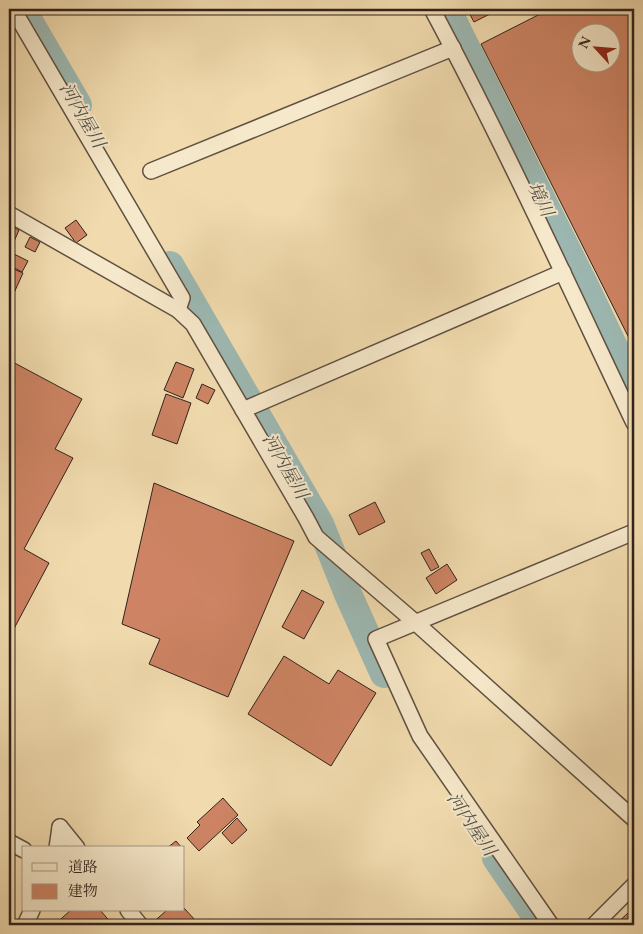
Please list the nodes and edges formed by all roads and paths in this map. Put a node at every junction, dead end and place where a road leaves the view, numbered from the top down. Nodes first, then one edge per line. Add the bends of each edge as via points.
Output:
1 (13, 9) edge
2 (432, 9) edge
3 (453, 48) junction
4 (151, 171) dead end
5 (9, 214) edge
6 (562, 272) junction
7 (178, 310) junction
8 (243, 410) junction
9 (634, 423) edge
10 (634, 532) edge
11 (416, 623) junction
12 (634, 818) edge
13 (9, 842) edge
14 (57, 846) edge
15 (75, 846) edge
16 (22, 849) edge
17 (634, 885) edge
18 (31, 912) edge
19 (130, 912) edge
20 (25, 925) edge
21 (140, 925) edge
22 (551, 925) edge
23 (594, 925) edge

1 - 7 street via 182,298
2 - 3 street
3 - 4 street
3 - 6 street
5 - 7 street
6 - 8 street
6 - 9 street
7 - 8 street via 193,324
8 - 11 street via 316,537
10 - 11 street
11 - 12 street
11 - 22 street via 376,639 407,709 420,736
13 - 16 street
14 - 15 street via 60,826
17 - 23 street
18 - 20 street
19 - 21 street

